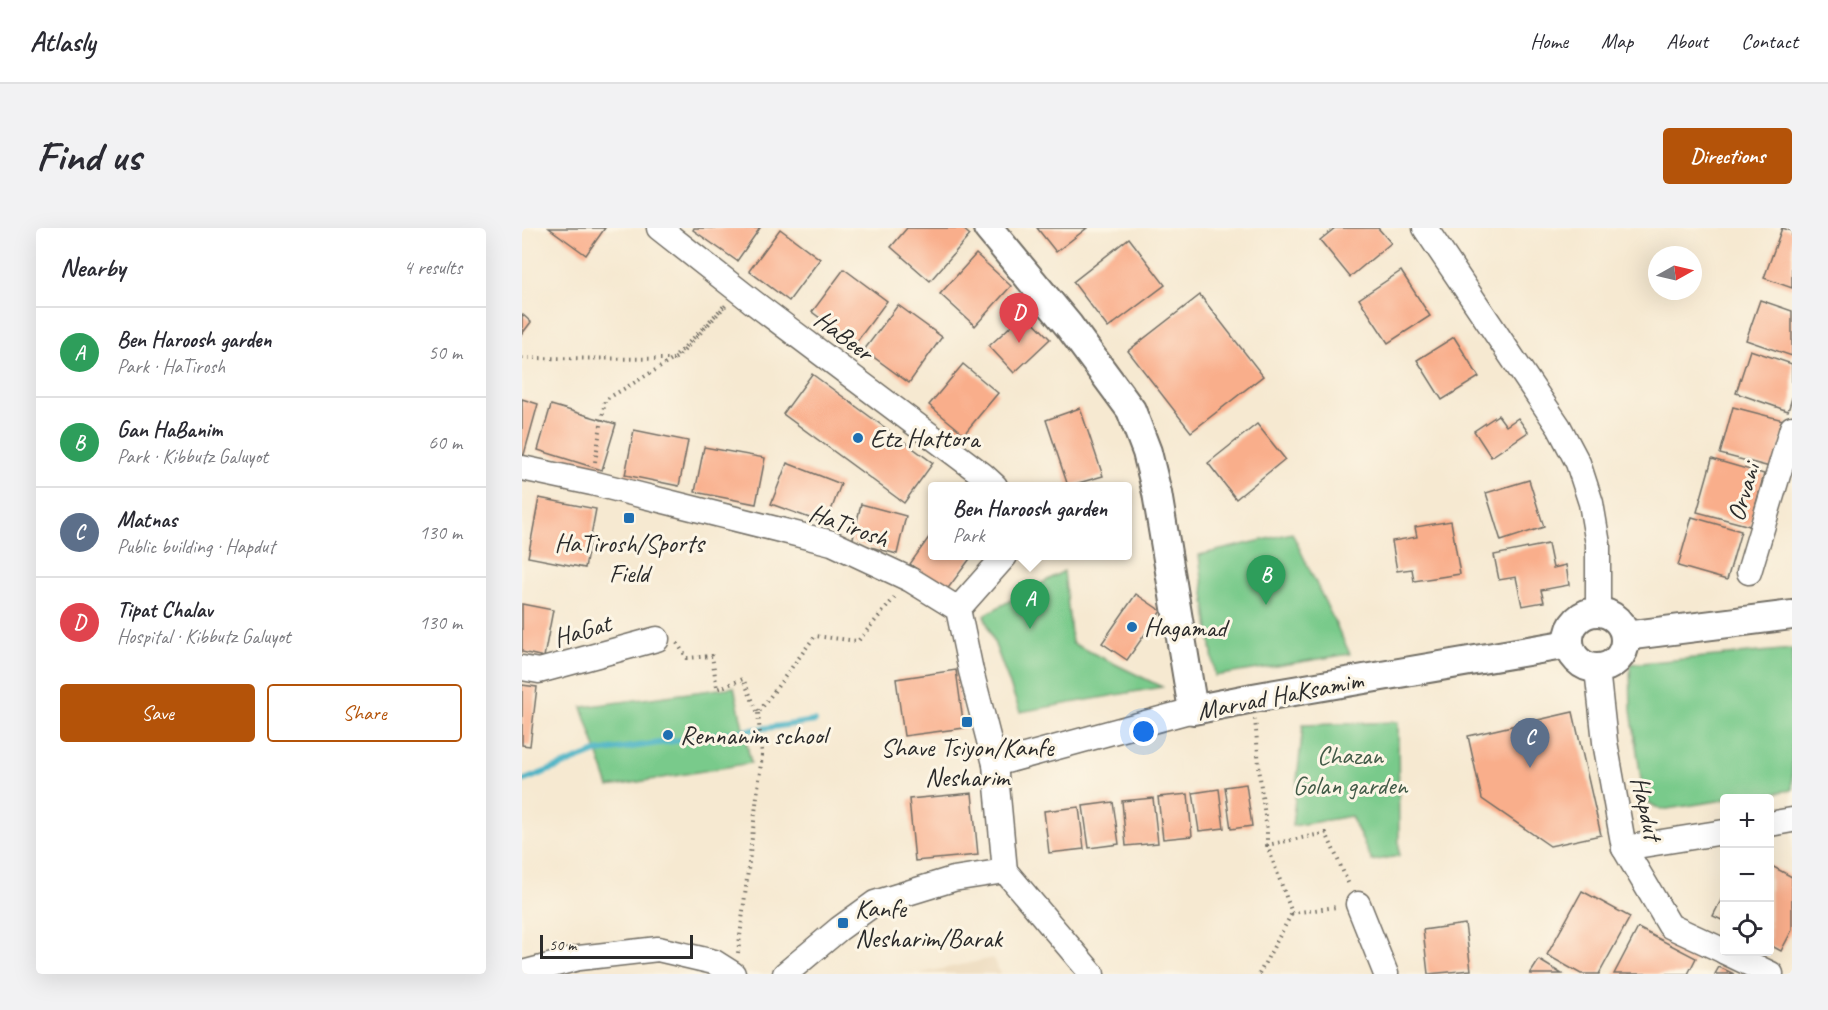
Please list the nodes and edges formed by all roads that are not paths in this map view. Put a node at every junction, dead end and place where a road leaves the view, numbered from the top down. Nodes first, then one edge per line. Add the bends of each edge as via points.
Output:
1 (659, 228) edge
2 (988, 228) edge
3 (1425, 228) edge
4 (1792, 428) edge
5 (522, 468) edge
6 (991, 482) edge
7 (1001, 560) edge
8 (1749, 572) dead end
9 (958, 609) junction
10 (1598, 611) junction
11 (1792, 615) edge
12 (1625, 636) junction
13 (657, 639) road end
14 (1569, 644) junction
15 (522, 668) edge
16 (1597, 669) junction
17 (1193, 711) junction
18 (995, 764) junction
19 (1792, 820) edge
20 (1774, 823) edge
21 (1720, 833) edge
22 (1624, 848) junction
23 (1005, 871) junction
24 (1358, 904) road end
25 (1720, 949) edge
26 (1735, 956) edge
27 (736, 964) edge
28 (522, 973) edge
29 (785, 974) edge
30 (1092, 974) edge
31 (1386, 974) edge
32 (1772, 974) edge

1 - 6 street, HaBeer
2 - 17 street via 1069,326 1131,410 1157,492
3 - 10 street via 1559,427 1578,463 1591,503 1598,544
4 - 8 street, Orvani
5 - 9 street, HaTirosh via 832,543 911,580
7 - 9 street
9 - 18 street
10 - 12 street via 1612,616
10 - 14 street via 1587,613 1572,625
11 - 12 street
12 - 16 street via 1621,655 1615,662
13 - 15 street, HaGat via 539,671
14 - 16 street via 1575,659
14 - 17 street, Marvad HaKsamim
16 - 22 street, Hapdut
17 - 18 street, Marvad HaKsamim
18 - 23 street
19 - 20 street
21 - 22 street
22 - 25 street, Hapdut via 1670,926
23 - 29 street via 953,879 875,903
23 - 30 street
24 - 31 street
26 - 32 street, Hapdut
27 - 28 street via 658,949 579,958

